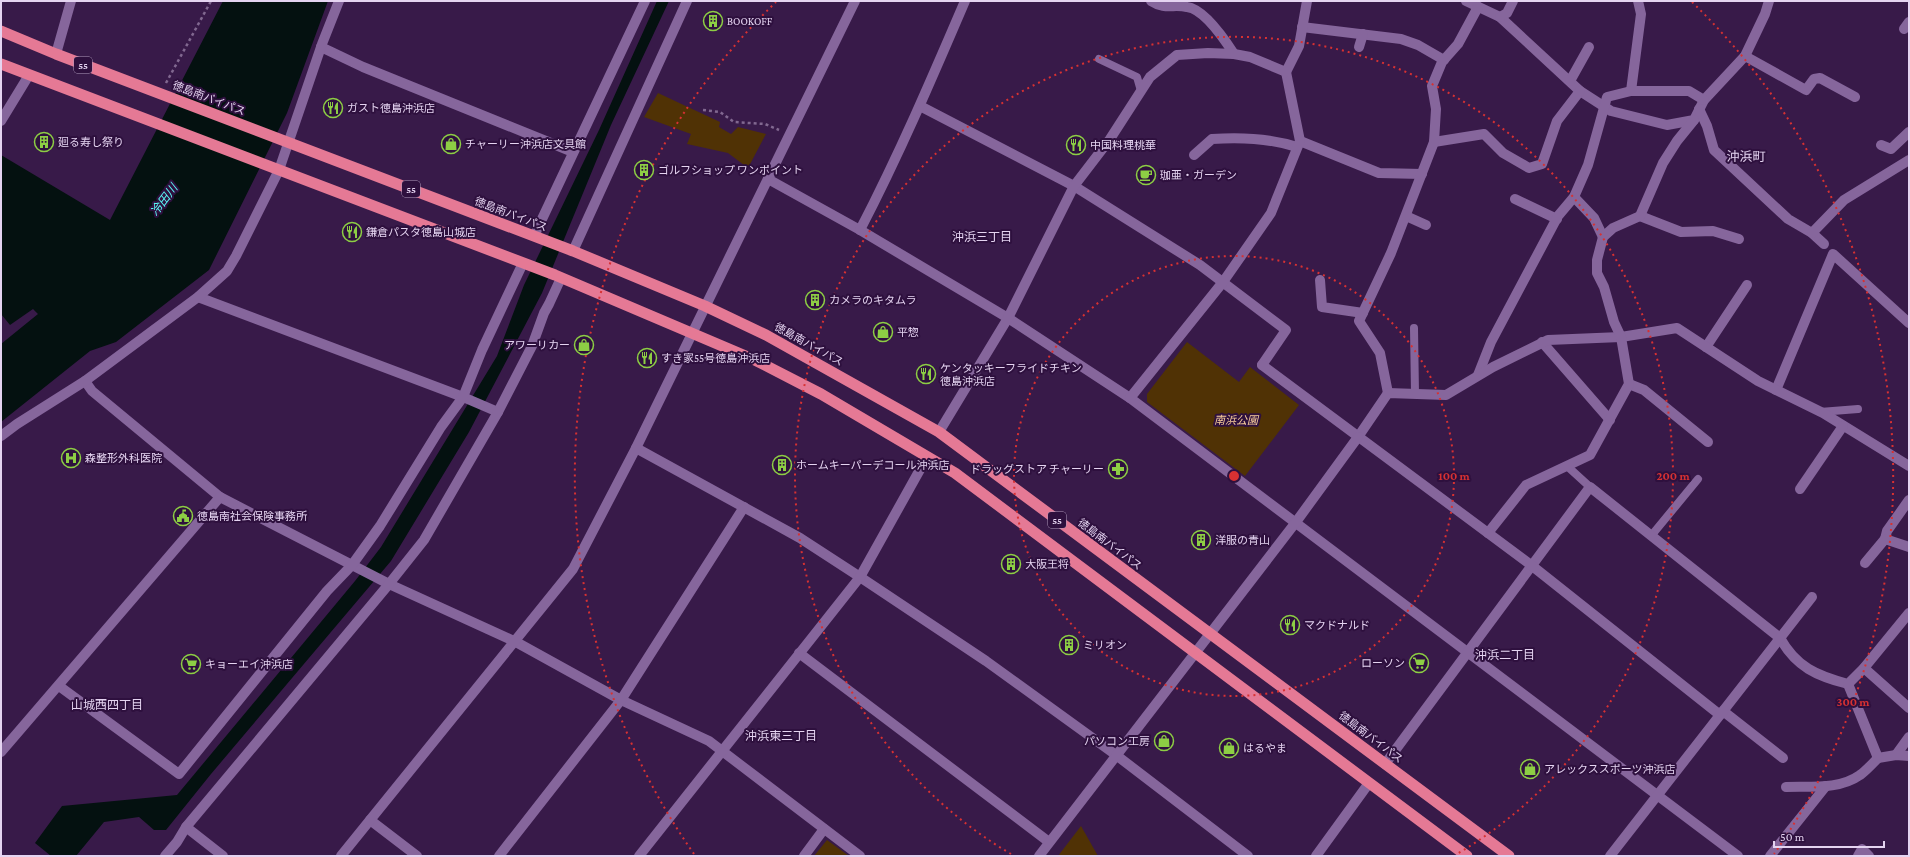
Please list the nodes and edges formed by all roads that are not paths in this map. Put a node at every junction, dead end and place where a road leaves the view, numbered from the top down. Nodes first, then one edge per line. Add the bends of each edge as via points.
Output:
1 (71, 1) edge
2 (339, 1) edge
3 (645, 1) edge
4 (686, 1) edge
5 (855, 1) edge
6 (965, 1) edge
7 (1151, 1) edge
8 (1307, 1) edge
9 (1466, 1) edge
10 (1513, 1) edge
11 (1638, 1) edge
12 (1769, 1) edge
13 (1478, 6) junction
14 (1500, 17) junction
15 (1302, 27) junction
16 (1, 31) edge
17 (1363, 34) junction
18 (321, 47) junction
19 (1360, 47) dead end
20 (1589, 47) dead end
21 (56, 54) junction
22 (1234, 54) junction
23 (1745, 56) junction
24 (1099, 59) dead end
25 (1444, 60) junction
26 (1, 64) edge
27 (1286, 72) junction
28 (29, 74) junction
29 (1570, 81) junction
30 (1141, 91) junction
31 (1580, 91) junction
32 (1631, 91) junction
33 (1855, 97) dead end
34 (1702, 105) junction
35 (920, 106) junction
36 (1604, 107) junction
37 (1694, 120) junction
38 (1, 121) edge
39 (1909, 132) edge
40 (289, 142) junction
41 (1434, 142) junction
42 (1298, 144) junction
43 (1881, 146) dead end
44 (573, 152) junction
45 (1194, 155) dead end
46 (1909, 160) edge
47 (279, 170) junction
48 (1422, 174) junction
49 (768, 179) junction
50 (1074, 186) junction
51 (1574, 197) junction
52 (1515, 199) dead end
53 (1406, 216) junction
54 (1640, 216) junction
55 (1557, 219) junction
56 (1426, 225) dead end
57 (860, 230) junction
58 (1812, 233) junction
59 (1603, 237) junction
60 (539, 238) junction
61 (1739, 239) dead end
62 (1824, 244) dead end
63 (569, 250) junction
64 (527, 264) junction
65 (558, 277) junction
66 (1320, 280) dead end
67 (1223, 282) junction
68 (1747, 285) dead end
69 (198, 297) junction
70 (705, 306) junction
71 (1363, 313) junction
72 (1008, 318) junction
73 (1909, 323) edge
74 (1414, 328) dead end
75 (693, 333) junction
76 (1620, 337) junction
77 (1542, 342) junction
78 (1706, 347) junction
79 (1478, 375) junction
80 (85, 381) junction
81 (1629, 384) junction
82 (1776, 390) junction
83 (1388, 392) junction
84 (1415, 394) junction
85 (463, 397) junction
86 (1130, 398) junction
87 (1858, 409) dead end
88 (498, 412) junction
89 (1820, 412) junction
90 (1610, 420) junction
91 (1843, 426) junction
92 (939, 432) junction
93 (1, 436) edge
94 (1358, 437) junction
95 (1708, 442) dead end
96 (636, 448) junction
97 (927, 457) junction
98 (1567, 466) junction
99 (1909, 466) edge
100 (1698, 479) dead end
101 (1590, 487) junction
102 (1800, 488) dead end
103 (220, 497) junction
104 (1909, 500) edge
105 (744, 507) junction
106 (1296, 522) junction
107 (1488, 534) junction
108 (1651, 536) junction
109 (1885, 539) junction
110 (1909, 547) edge
111 (1865, 563) dead end
112 (352, 565) junction
113 (1531, 565) junction
114 (860, 577) junction
115 (389, 584) junction
116 (1812, 597) dead end
117 (1909, 613) edge
118 (1210, 633) junction
119 (1780, 638) junction
120 (516, 642) junction
121 (1466, 652) junction
122 (799, 653) junction
123 (1195, 653) junction
124 (1864, 668) junction
125 (1848, 684) junction
126 (59, 686) junction
127 (621, 700) junction
128 (1909, 708) edge
129 (1721, 713) junction
130 (1909, 737) edge
131 (722, 750) junction
132 (1, 752) edge
133 (1116, 755) junction
134 (1896, 755) junction
135 (1909, 756) edge
136 (1783, 758) dead end
137 (1878, 758) junction
138 (1385, 764) junction
139 (1369, 783) junction
140 (1826, 786) junction
141 (1786, 787) dead end
142 (1658, 794) junction
143 (370, 820) junction
144 (186, 827) junction
145 (824, 829) junction
146 (1049, 842) junction
147 (165, 856) edge
148 (223, 856) edge
149 (341, 856) edge
150 (417, 856) edge
151 (499, 856) edge
152 (638, 856) edge
153 (804, 856) edge
154 (860, 856) edge
155 (1039, 856) edge
156 (1248, 856) edge
157 (1316, 856) edge
158 (1467, 856) edge
159 (1509, 856) edge
160 (1610, 856) edge
161 (1738, 856) edge
162 (1770, 856) edge
163 (1858, 856) edge
164 (1869, 856) edge

1 - 21 street
2 - 18 street
3 - 44 street
4 - 63 street
5 - 49 street
6 - 35 street
7 - 22 street via 1169,8 1188,7 1200,14 1221,34
8 - 15 street
9 - 13 street
10 - 14 street via 1507,13
11 - 32 street via 1641,14
12 - 23 street
13 - 14 street
13 - 25 street via 1458,44
14 - 29 street
15 - 17 street
15 - 27 street via 1299,46
16 - 21 highway, 徳島南バイパス / 55
17 - 19 street
17 - 25 street via 1401,39 1418,45
18 - 40 street
18 - 44 street
20 - 29 street
21 - 40 highway, 徳島南バイパス / 55
22 - 27 street via 1250,57
22 - 30 street via 1208,52 1177,55 1150,77
23 - 33 street via 1806,90 1814,80 1820,78
23 - 34 street
24 - 30 lane via 1137,77
25 - 41 street via 1432,86 1436,109
26 - 28 highway, 55
27 - 42 street
28 - 38 street
28 - 47 highway, 55
29 - 31 street
30 - 50 street via 1110,139
31 - 36 street
31 - 41 street via 1557,121 1542,164 1529,168 1503,153 1484,134
32 - 34 street via 1689,91
32 - 36 street via 1607,97
34 - 37 street
34 - 58 street via 1714,150 1788,219
35 - 50 street
35 - 57 street
36 - 37 street via 1667,125
36 - 51 street via 1588,165
37 - 54 street via 1663,163
39 - 43 street via 1891,149
40 - 47 street
40 - 60 highway, 徳島南バイパス / 55
41 - 48 street
42 - 45 street via 1242,137 1212,139
42 - 48 street via 1379,173
42 - 67 street via 1271,213
44 - 60 street
46 - 58 street via 1844,200
47 - 64 highway, 55
47 - 69 street via 227,271
48 - 53 street
49 - 57 street
49 - 70 street
50 - 67 street
50 - 72 street
51 - 55 street
51 - 59 street via 1594,218
52 - 55 street
53 - 56 street
53 - 71 street
54 - 59 street via 1613,228
54 - 61 street via 1681,232 1713,230
55 - 79 street via 1491,342
57 - 72 street
58 - 62 street
59 - 76 street via 1597,260 1597,273
60 - 63 highway, 徳島南バイパス / 55
63 - 70 highway, 徳島南バイパス / 55
64 - 65 highway, 55
64 - 85 street via 482,350
65 - 75 highway, 55
65 - 88 street via 532,346
66 - 71 street via 1322,307
67 - 86 street
67 - 94 street via 1286,330 1262,365
68 - 78 street
69 - 80 street
69 - 85 street
70 - 75 street
70 - 92 highway, 徳島南バイパス / 55 via 766,335
71 - 83 street via 1360,321 1380,353
72 - 86 street
72 - 92 street
73 - 82 street via 1832,254
74 - 84 lane
75 - 96 street
75 - 97 highway, 55 via 755,360 821,394
76 - 77 street
76 - 78 street via 1677,328
76 - 81 street
77 - 79 street
77 - 90 street
78 - 82 street
79 - 84 street via 1446,395
80 - 93 street
80 - 103 street via 92,391
81 - 90 street
81 - 95 street via 1644,390
82 - 89 street
83 - 84 street
83 - 94 street
85 - 88 street
85 - 112 street
86 - 106 street
87 - 89 lane
88 - 115 street via 424,540
89 - 91 street
90 - 98 street via 1590,455
91 - 99 street
91 - 102 street
92 - 118 highway, 徳島南バイパス / 55
94 - 106 street
94 - 107 street
96 - 105 street
96 - 120 street via 573,569
97 - 114 street
97 - 123 highway, 55 via 954,473
98 - 101 lane
98 - 107 street via 1526,485
100 - 108 lane
101 - 108 street
101 - 113 street
103 - 112 street
103 - 126 street
104 - 109 street via 1887,531
105 - 114 street via 800,538
105 - 127 street
106 - 118 street
106 - 121 street
107 - 113 street
108 - 119 street
109 - 110 street
109 - 111 street
112 - 115 street
112 - 126 street via 322,598 179,774
113 - 121 street
113 - 129 street
114 - 122 street
114 - 133 street via 986,660
115 - 120 street
115 - 144 street
116 - 119 street
117 - 124 street
118 - 123 street
118 - 138 highway, 徳島南バイパス / 55
119 - 125 street via 1787,652 1818,675
119 - 129 street
120 - 127 street
120 - 143 street
121 - 138 street
121 - 142 street
122 - 131 street
122 - 146 street
123 - 133 street
123 - 139 highway, 55
124 - 125 street
124 - 128 street
125 - 137 street
126 - 132 street
127 - 131 street via 709,741
127 - 151 street
129 - 136 street
129 - 142 street
130 - 134 street
131 - 145 street
131 - 152 street
133 - 146 street
133 - 156 street
134 - 135 street
134 - 137 street
137 - 140 street via 1859,776 1843,783
138 - 159 highway, 徳島南バイパス / 55
139 - 157 street
139 - 158 highway, 55
140 - 141 street
140 - 162 street
142 - 160 street
142 - 161 street
143 - 149 street
143 - 150 street
144 - 147 street
144 - 148 street
145 - 153 street
145 - 154 street
146 - 155 street
163 - 164 street via 1862,850

